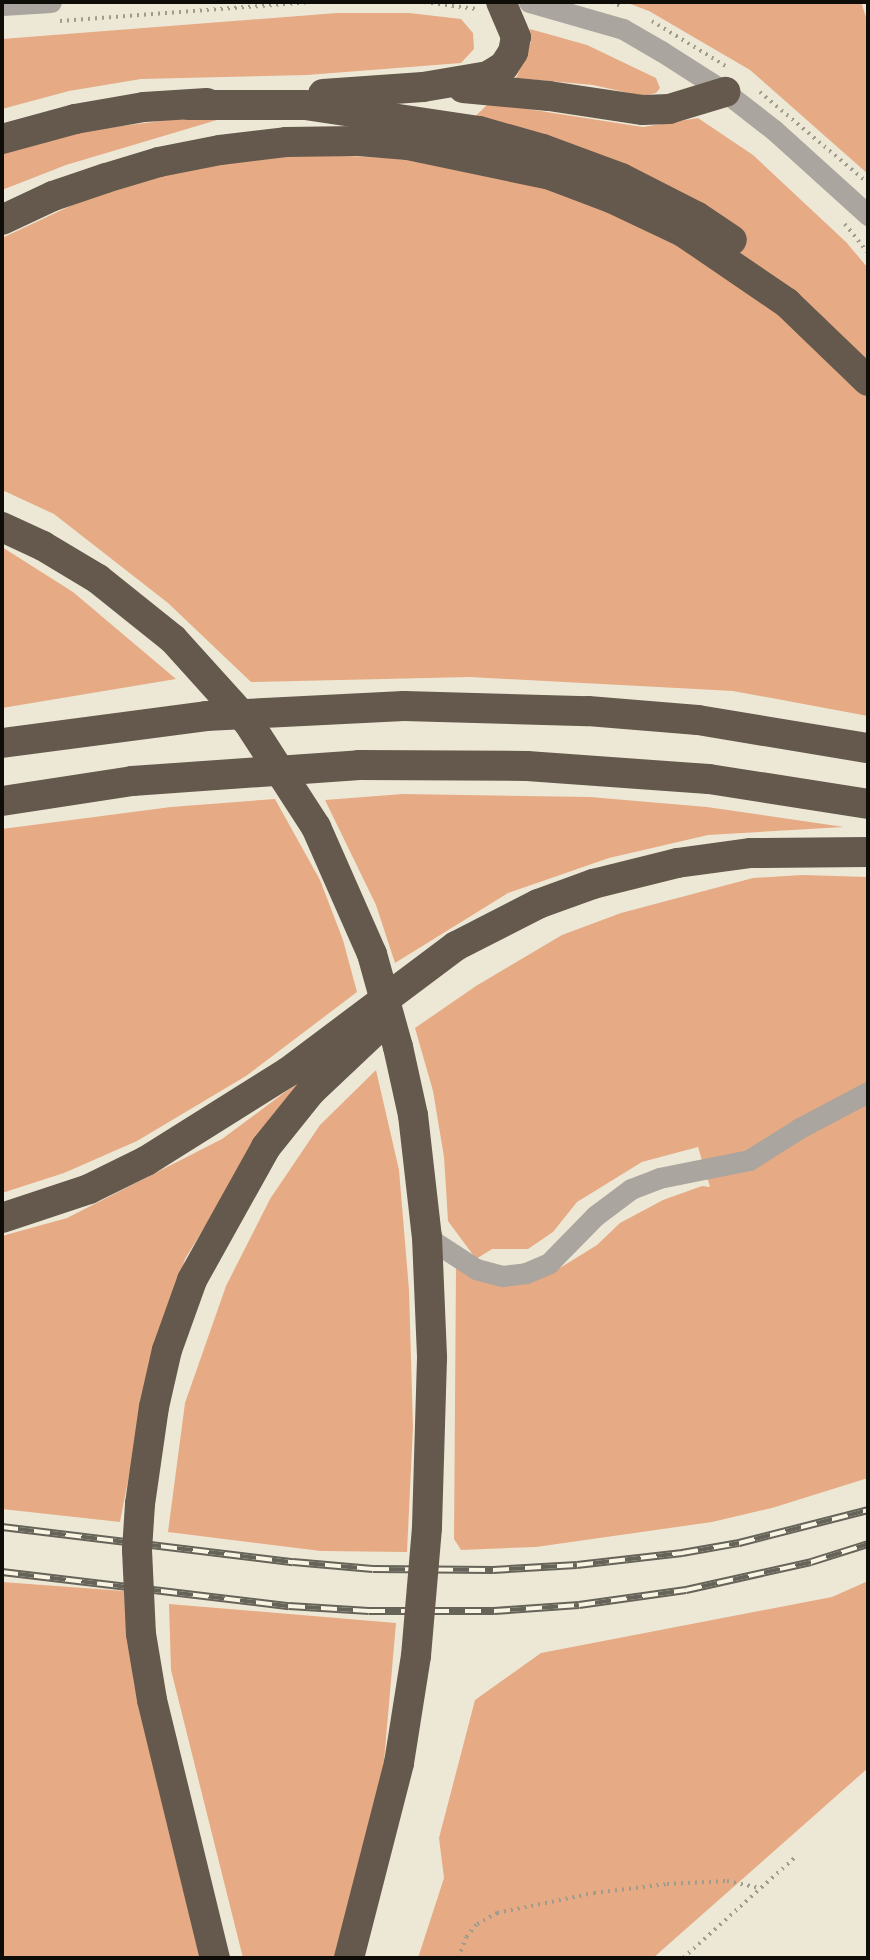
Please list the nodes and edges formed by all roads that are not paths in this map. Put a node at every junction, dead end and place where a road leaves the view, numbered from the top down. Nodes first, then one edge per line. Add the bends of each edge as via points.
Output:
1 (501, 2) edge
2 (529, 2) edge
3 (2, 5) edge
4 (53, 12) edge
5 (423, 87) junction
6 (725, 92) junction
7 (188, 105) junction
8 (2, 139) edge
9 (868, 215) edge
10 (2, 220) edge
11 (868, 360) edge
12 (868, 381) edge
13 (2, 527) edge
14 (2, 743) edge
15 (868, 748) edge
16 (2, 801) edge
17 (868, 804) edge
18 (868, 852) edge
19 (510, 920) junction
20 (868, 1092) edge
21 (2, 1218) edge
22 (427, 1237) junction
23 (215, 1958) edge
24 (349, 1958) edge

1 - 5 highway via 516,37 504,66 472,81
2 - 6 street via 623,29
3 - 4 street
5 - 6 highway via 485,89 643,110 669,109
5 - 7 highway
6 - 9 street
7 - 8 highway via 75,119
7 - 11 highway via 305,105 396,117 480,131 609,174 696,216 752,254 799,292
10 - 12 highway via 106,178 220,150 286,142 408,145 550,174 683,232 786,303
13 - 22 highway, bridge via 98,579 173,639 248,722 316,827 372,954 398,1047 413,1115
14 - 15 highway via 206,716 417,706 575,710 698,720
16 - 17 highway via 132,781 373,765 527,766 709,779
18 - 19 highway via 751,853 677,863 593,884 538,904
19 - 21 highway via 456,946 288,1072 146,1161 89,1189
19 - 23 highway, bridge via 463,955 310,1091 266,1147 192,1280 167,1349 153,1407 140,1504 141,1634 152,1700
20 - 22 street via 749,1160 659,1178 631,1189 595,1216 549,1263 527,1273 503,1276 476,1269
22 - 24 highway, bridge via 432,1358 427,1528 416,1656 399,1763

